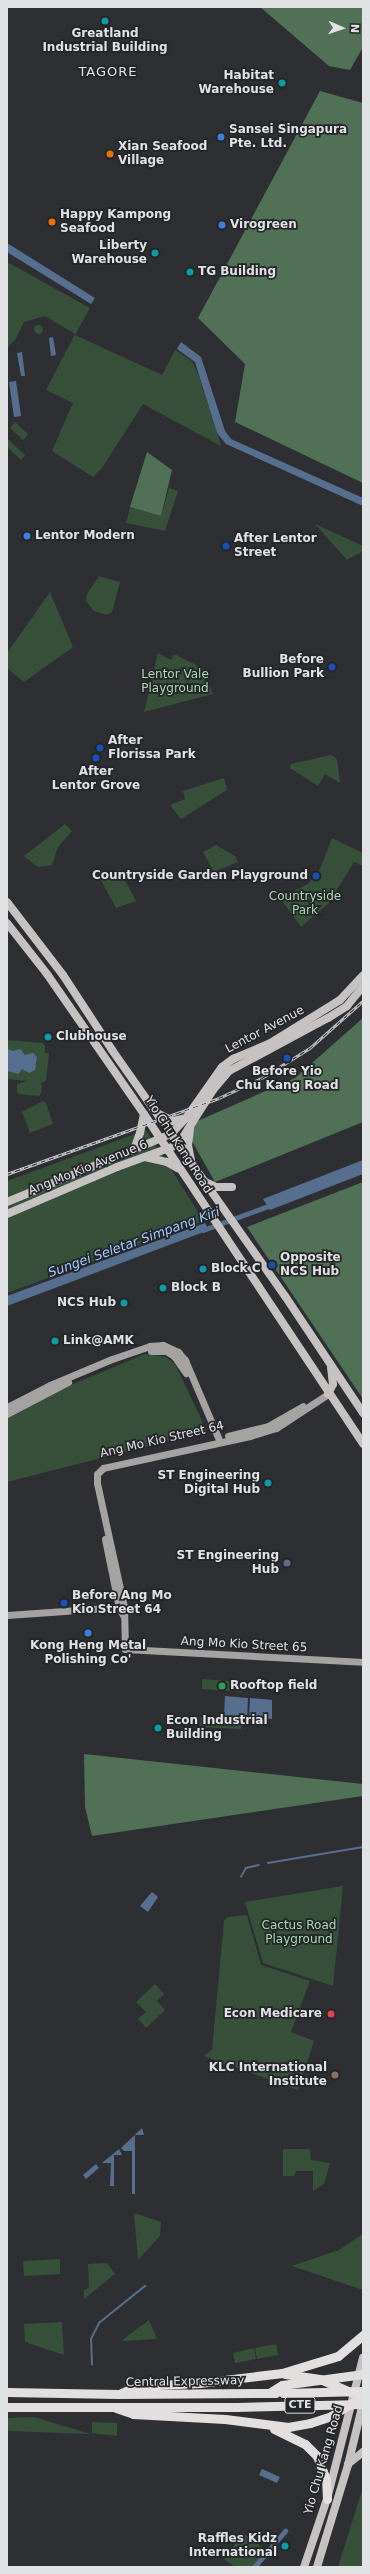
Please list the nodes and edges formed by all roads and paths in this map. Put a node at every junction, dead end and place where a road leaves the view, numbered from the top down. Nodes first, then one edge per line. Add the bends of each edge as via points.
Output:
1 (7, 902) edge
2 (7, 923) edge
3 (363, 975) edge
4 (363, 986) edge
5 (156, 1112) junction
6 (144, 1114) junction
7 (186, 1118) junction
8 (190, 1128) junction
9 (171, 1134) junction
10 (160, 1139) junction
11 (178, 1145) junction
12 (168, 1149) junction
13 (134, 1150) junction
14 (144, 1157) junction
15 (192, 1165) junction
16 (178, 1168) junction
17 (204, 1182) junction
18 (232, 1188) dead end
19 (7, 1202) edge
20 (7, 1214) edge
21 (331, 1363) junction
22 (329, 1391) junction
23 (350, 1393) junction
24 (7, 1407) edge
25 (363, 1413) edge
26 (7, 1414) edge
27 (218, 1440) junction
28 (363, 1444) edge
29 (122, 1610) junction
30 (7, 1615) edge
31 (125, 1649) joint
32 (363, 1662) edge
33 (363, 2335) edge
34 (363, 2358) edge
35 (282, 2373) junction
36 (363, 2374) edge
37 (7, 2392) edge
38 (269, 2393) junction
39 (118, 2394) junction
40 (360, 2401) edge
41 (7, 2407) edge
42 (116, 2408) junction
43 (266, 2425) junction
44 (363, 2452) edge
45 (348, 2465) junction
46 (327, 2499) junction
47 (304, 2567) edge
48 (317, 2567) edge

1 - 5 main road, Yio Chu Kang Road via 63,975
2 - 6 main road, Yio Chu Kang Road via 48,974
3 - 7 main road, Lentor Avenue via 340,1000 269,1044 233,1059 222,1067
4 - 8 main road, Lentor Avenue via 346,1006 328,1018 229,1071 213,1090
5 - 7 main road via 173,1121
5 - 9 main road, Yio Chu Kang Road
6 - 10 main road, Yio Chu Kang Road
6 - 13 main road
7 - 9 main road, Lentor Avenue
8 - 11 main road, Lentor Avenue
8 - 15 main road via 188,1145
9 - 10 main road, Ang Mo Kio Avenue 6
9 - 11 main road, Yio Chu Kang Road
10 - 12 main road, Yio Chu Kang Road
10 - 13 main road, Ang Mo Kio Avenue 6
11 - 12 main road, Ang Mo Kio Avenue 6
11 - 15 main road, Yio Chu Kang Road
12 - 14 main road, Ang Mo Kio Avenue 6
12 - 16 main road, Yio Chu Kang Road
13 - 19 main road, Ang Mo Kio Avenue 6
14 - 16 main road via 167,1162
14 - 20 main road, Ang Mo Kio Avenue 6
15 - 17 main road, Yio Chu Kang Road
16 - 22 main road, Yio Chu Kang Road
17 - 18 main road via 216,1187
17 - 21 main road, Yio Chu Kang Road
21 - 22 main road
21 - 23 main road, Yio Chu Kang Road
22 - 23 main road
22 - 27 street, Ang Mo Kio Street 64 via 268,1426
22 - 28 main road, Yio Chu Kang Road
23 - 25 main road, Yio Chu Kang Road
24 - 27 street via 50,1385 112,1359 150,1346 163,1345 178,1352 185,1360
26 - 27 street via 98,1368 133,1355 158,1350 166,1351 181,1364
27 - 29 street, Ang Mo Kio Street 64 via 102,1463 94,1471 92,1480
29 - 30 street
29 - 31 street, Ang Mo Kio Street 64
31 - 32 street, Ang Mo Kio Street 65
33 - 35 highway via 338,2356
34 - 40 main road, Yio Chu Kang Road
35 - 39 highway via 199,2383 137,2386
35 - 40 highway via 320,2379
36 - 38 highway, bridge via 282,2385
37 - 39 highway, Central Expressway / CTE
38 - 39 highway, Central Expressway / CTE
38 - 40 highway, Central Expressway / CTE, bridge
40 - 42 highway, Central Expressway / CTE, bridge via 238,2407
40 - 43 highway via 310,2423 288,2427
40 - 45 main road, Yio Chu Kang Road
40 - 46 main road, Yio Chu Kang Road
41 - 42 highway, Central Expressway / CTE
42 - 43 highway via 133,2414 225,2419
43 - 46 highway via 298,2440 317,2456 324,2468
44 - 45 main road
45 - 48 main road, Yio Chu Kang Road
46 - 47 main road, Yio Chu Kang Road

